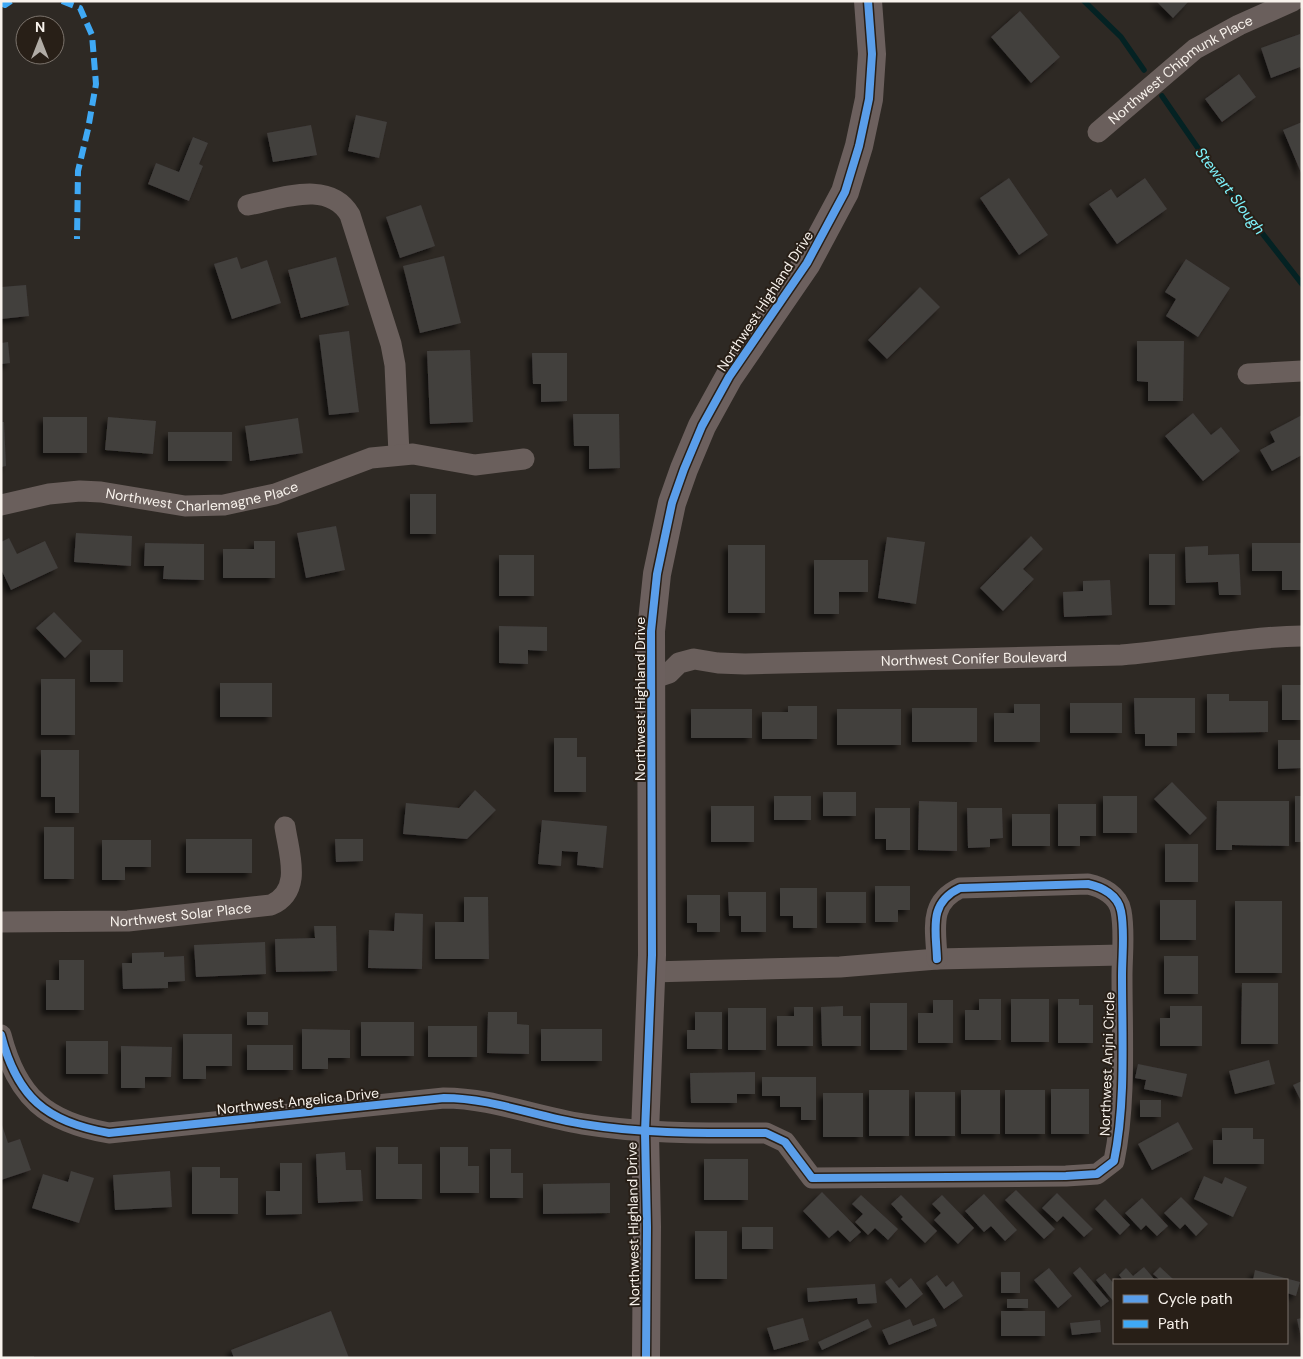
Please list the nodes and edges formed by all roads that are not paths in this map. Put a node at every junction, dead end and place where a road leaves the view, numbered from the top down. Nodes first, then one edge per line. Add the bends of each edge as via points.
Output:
1 (868, 1) edge
2 (1293, 1) edge
3 (1098, 132) dead end
4 (248, 205) dead end
5 (1302, 371) edge
6 (1248, 374) dead end
7 (399, 454) junction
8 (524, 458) dead end
9 (1, 505) edge
10 (1302, 636) edge
11 (651, 680) junction
12 (286, 827) dead end
13 (1, 922) edge
14 (1122, 955) junction
15 (936, 959) junction
16 (651, 972) junction
17 (1, 1035) edge
18 (645, 1132) junction
19 (646, 1358) edge

1 - 11 main road, Northwest Highland Drive via 872,54 869,99 854,164 828,227 729,377 702,426 684,469 663,538 657,574 651,631
2 - 3 street, Northwest Chipmunk Place via 1195,49
4 - 7 street via 325,194 345,206 391,344
5 - 6 street
7 - 8 street, Northwest Charlemagne Place via 475,464
7 - 9 street, Northwest Charlemagne Place via 350,464 275,494 224,505 185,506 80,491 40,495
10 - 11 street, Northwest Conifer Boulevard via 1238,639 1122,654 718,663 694,659 680,663 669,673
11 - 16 main road, Northwest Highland Drive
12 - 13 street, Northwest Solar Place via 290,889 280,901 271,904 128,921
14 - 15 street
14 - 15 street, Northwest Anjni Circle via 1121,910 1111,894 1098,886 970,886 951,892 941,902 935,915
14 - 18 street, Northwest Anjni Circle via 1123,1056 1117,1145 1114,1162 1097,1174 812,1178 784,1142 766,1133
15 - 16 street via 840,967
16 - 18 main road, Northwest Highland Drive
17 - 18 street, Northwest Angelica Drive via 16,1078 37,1104 58,1119 82,1129 109,1133 444,1098 488,1101 582,1124
18 - 19 main road, Northwest Highland Drive

